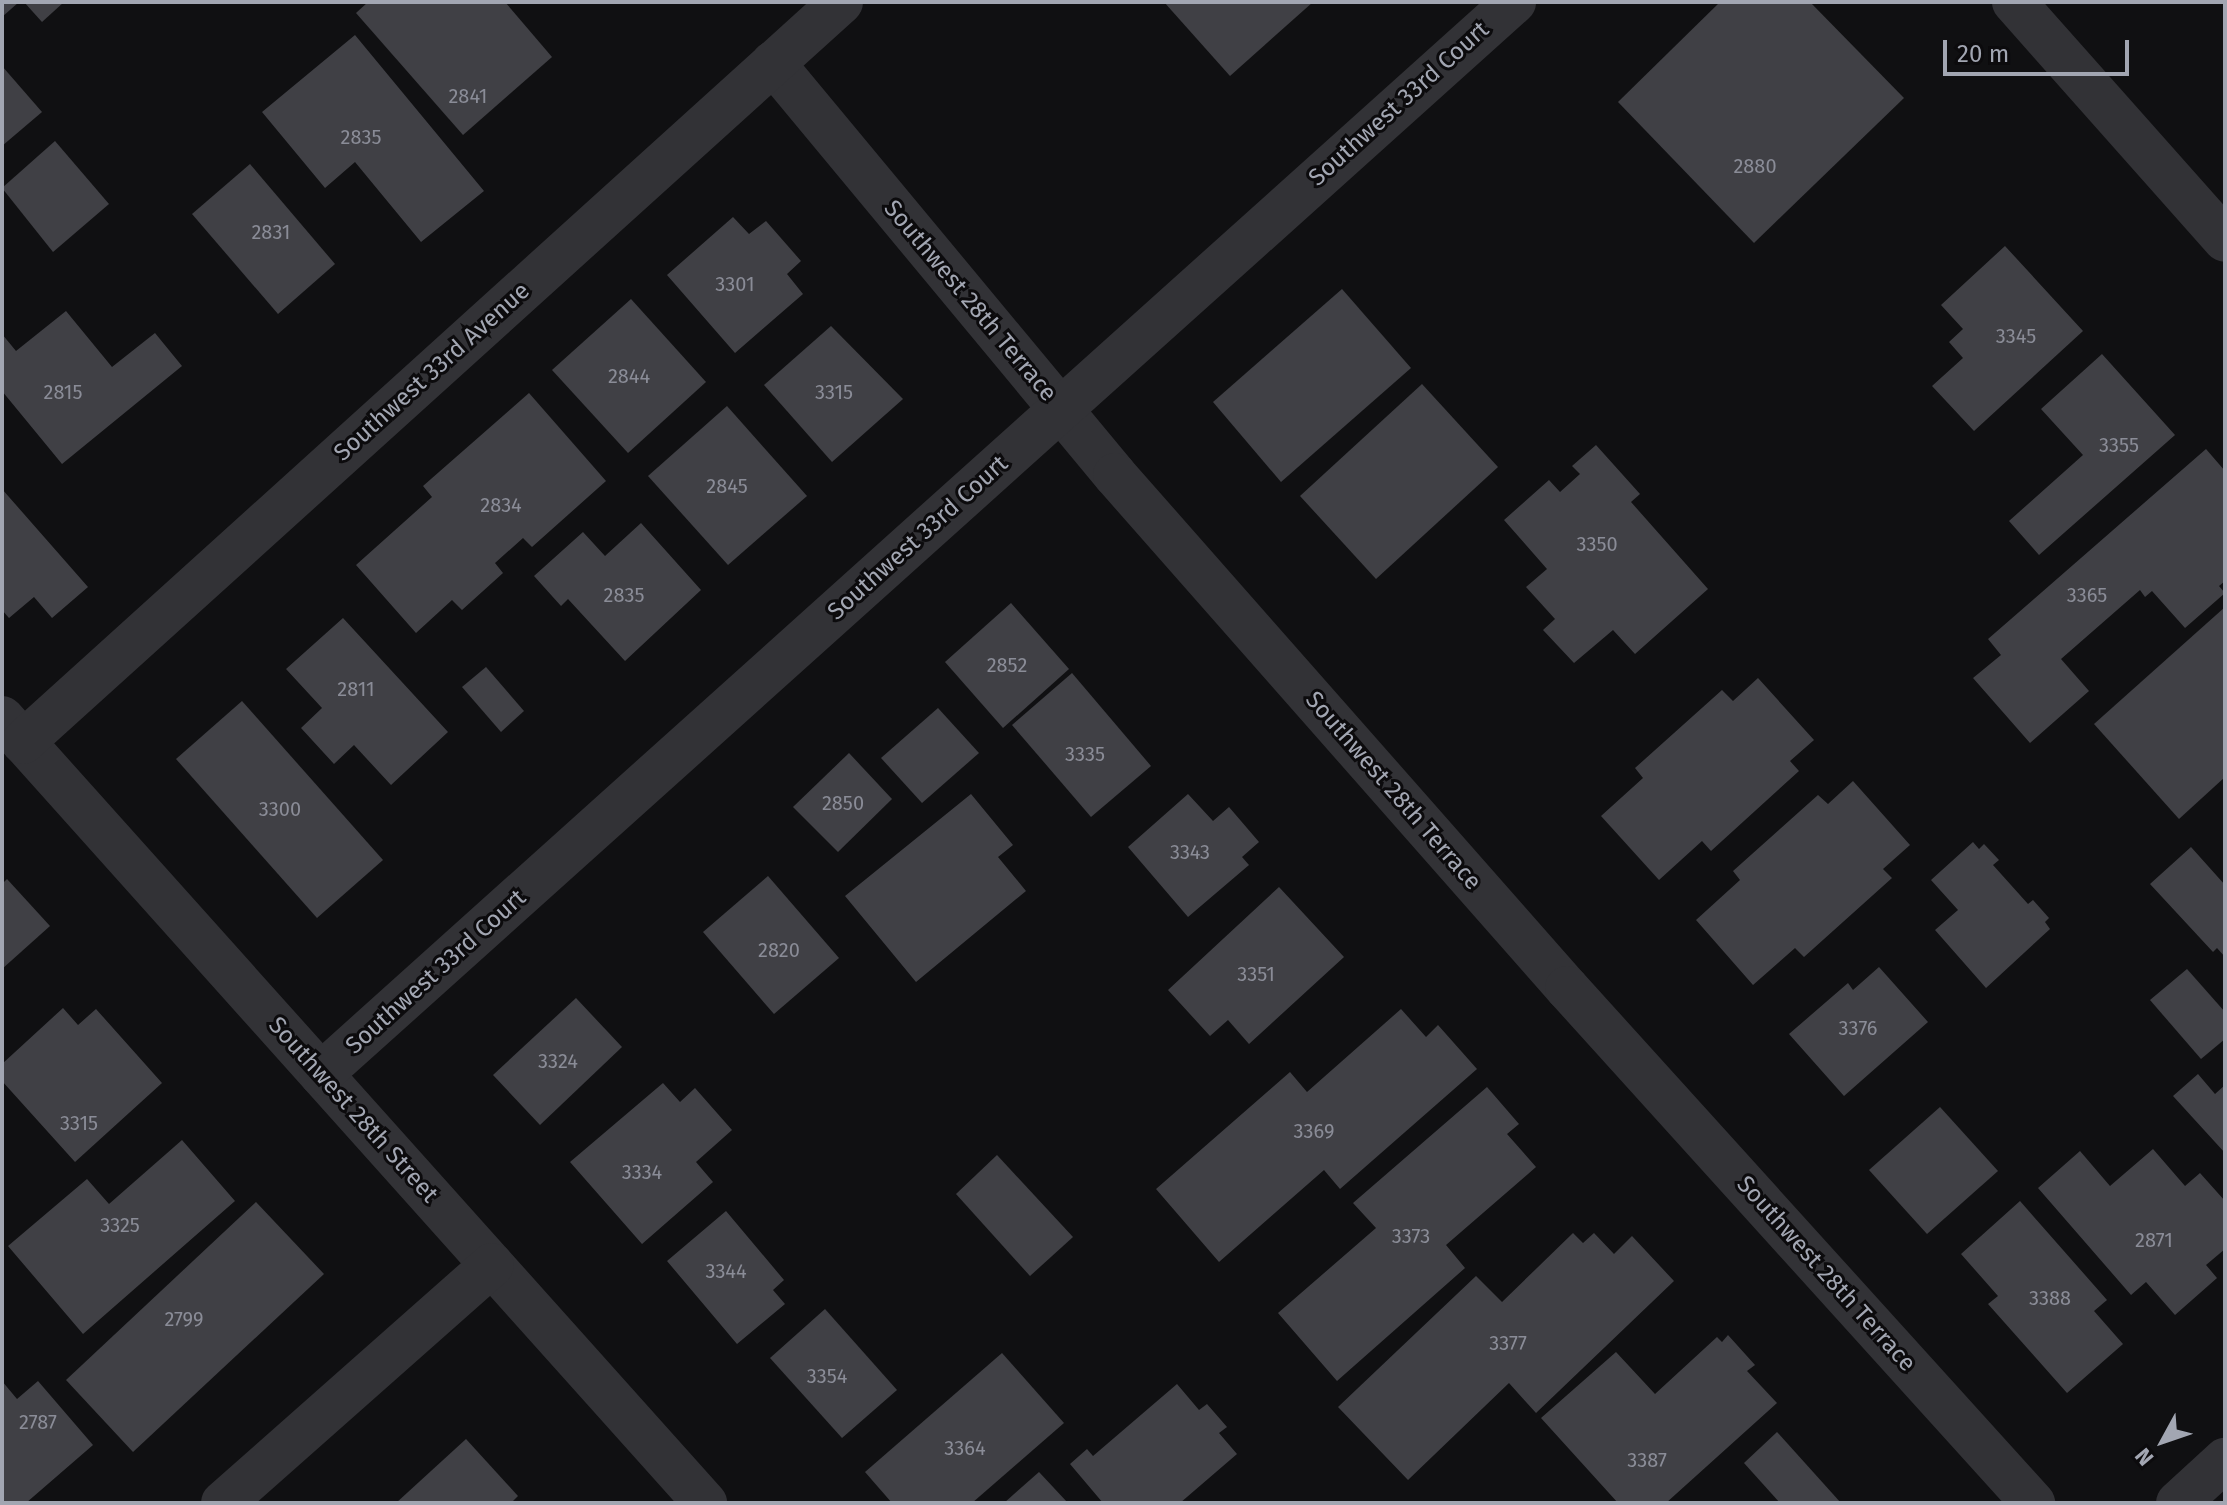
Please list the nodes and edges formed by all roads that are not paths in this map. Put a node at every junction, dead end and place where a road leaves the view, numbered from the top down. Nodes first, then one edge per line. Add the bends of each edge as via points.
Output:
1 (841, 2) edge
2 (1514, 2) edge
3 (2014, 2) edge
4 (773, 63) junction
5 (2225, 240) edge
6 (1060, 410) junction
7 (13, 730) edge
8 (321, 1074) junction
9 (492, 1265) junction
10 (2225, 1460) edge
11 (223, 1503) edge
12 (705, 1503) edge
13 (2033, 1503) edge
14 (2178, 1503) edge

1 - 4 street, Southwest 33rd Avenue
2 - 6 street, Southwest 33rd Court
3 - 5 street
4 - 6 street, Southwest 28th Terrace
4 - 7 street, Southwest 33rd Avenue
6 - 8 street, Southwest 33rd Court
6 - 13 street, Southwest 28th Terrace via 1567,988
7 - 8 street, Southwest 28th Street
8 - 9 street, Southwest 28th Street
9 - 11 street
9 - 12 street, Southwest 28th Street
10 - 14 street

